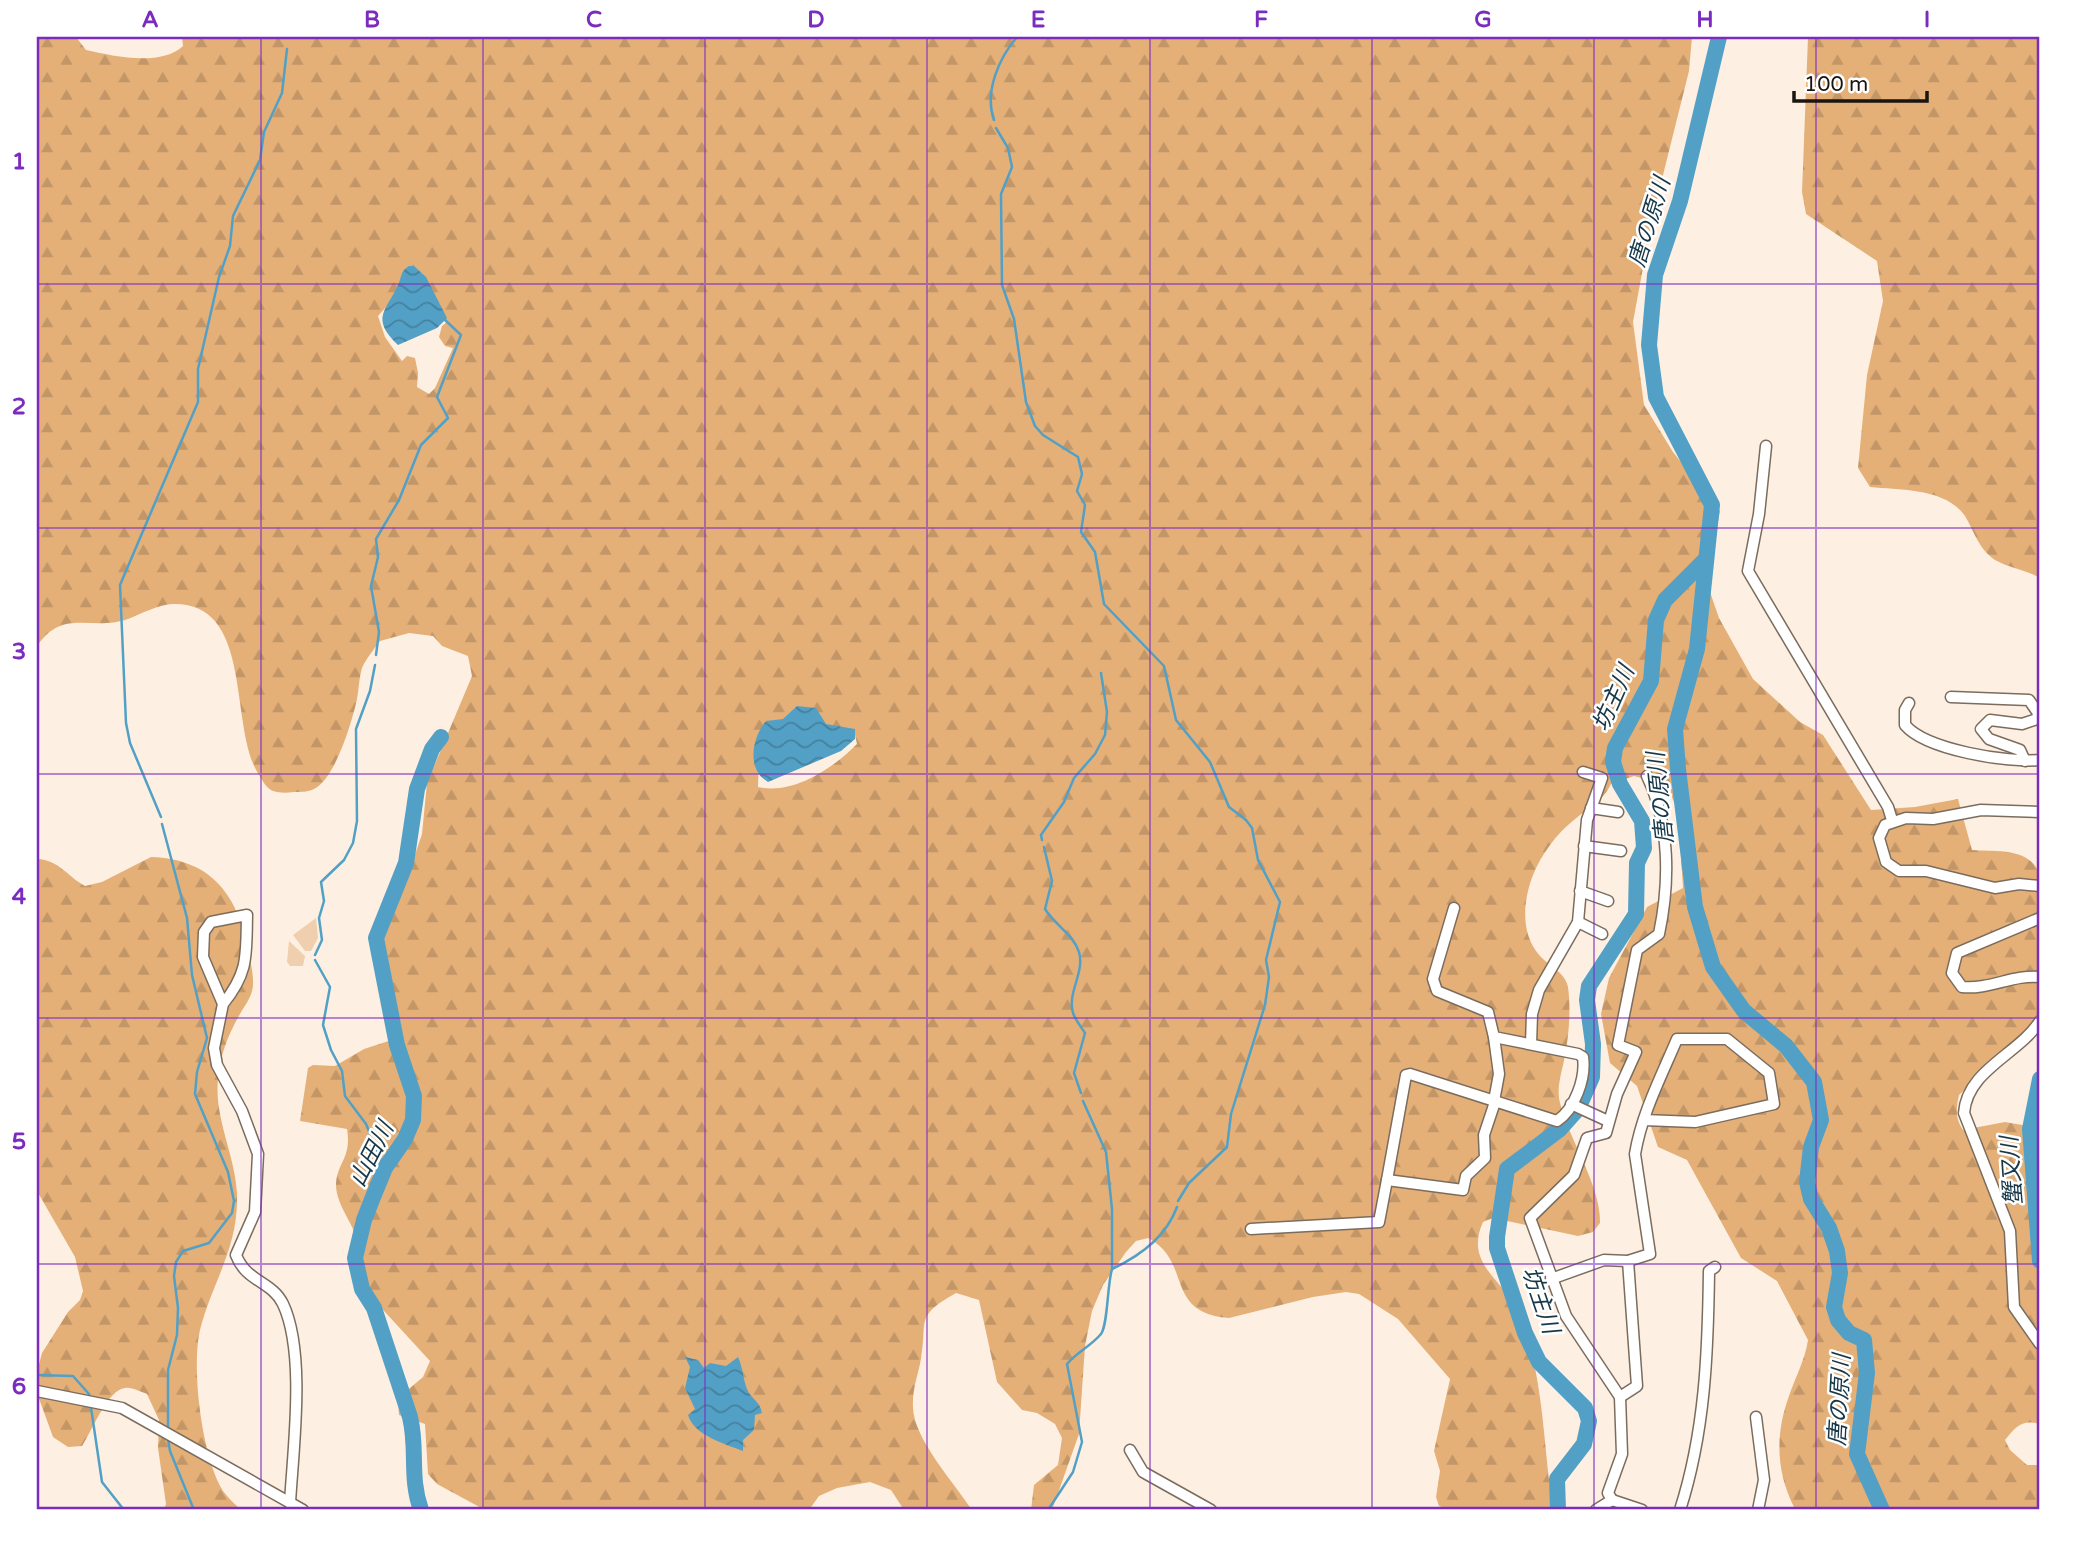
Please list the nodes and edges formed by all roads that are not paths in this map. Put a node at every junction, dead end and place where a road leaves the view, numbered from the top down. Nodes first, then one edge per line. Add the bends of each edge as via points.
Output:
1 (1766, 446) dead end
2 (1951, 697) dead end
3 (1909, 703) dead end
4 (2040, 760) edge
5 (2025, 761) junction
6 (1583, 772) dead end
7 (1647, 776) dead end
8 (1591, 808) junction
9 (1618, 812) dead end
10 (2040, 812) edge
11 (1892, 820) junction
12 (1584, 846) junction
13 (1621, 851) dead end
14 (2040, 886) edge
15 (1580, 891) junction
16 (1608, 901) dead end
17 (1454, 908) dead end
18 (2040, 918) edge
19 (1578, 922) junction
20 (1602, 934) dead end
21 (2040, 977) edge
22 (223, 1004) junction
23 (2040, 1021) edge
24 (1494, 1037) junction
25 (1531, 1044) junction
26 (1494, 1102) junction
27 (1572, 1104) junction
28 (1644, 1120) junction
29 (1608, 1121) junction
30 (1387, 1180) junction
31 (1251, 1229) dead end
32 (1628, 1261) junction
33 (1715, 1267) dead end
34 (1551, 1279) junction
35 (2040, 1344) edge
36 (37, 1391) edge
37 (1620, 1397) junction
38 (1756, 1417) dead end
39 (1130, 1450) dead end
40 (1612, 1500) junction
41 (290, 1503) junction
42 (303, 1510) edge
43 (1211, 1510) edge
44 (1596, 1510) edge
45 (1642, 1510) edge
46 (1680, 1510) edge
47 (1758, 1510) edge

1 - 11 street via 1748,571
2 - 5 street via 2029,700 2038,713 2031,723 1990,720 1981,729 1989,739 2020,750
3 - 5 street via 1905,726 1918,738
4 - 5 street
6 - 8 street via 1602,778
7 - 29 street via 1659,800 1663,827 1664,910 1659,934 1637,950 1618,1040 1618,1045 1636,1052
8 - 9 street
8 - 12 street
10 - 11 street via 1981,810 1933,819
11 - 14 street via 1879,838 1886,862 1899,872 1926,871 1994,888
12 - 13 street
12 - 15 street
15 - 16 street
15 - 19 street
17 - 24 street via 1433,979 1437,991 1488,1012
18 - 21 street via 1957,953 1952,973 1962,987 1972,988
19 - 20 street
19 - 25 street via 1539,990
22 - 22 street via 203,957 204,932 218,919 247,915 243,973
22 - 41 street via 214,1048 217,1065 258,1154 255,1212 236,1255 246,1274 284,1305 296,1359
23 - 35 street via 2033,1033 1972,1087 1964,1114 2010,1231 2014,1307
24 - 25 street
24 - 26 street via 1499,1074
25 - 27 street via 1583,1057 1585,1072
26 - 27 street via 1557,1121
26 - 30 street via 1484,1135 1485,1158 1466,1175 1463,1190
26 - 30 street via 1406,1075
27 - 29 street
28 - 28 street via 1681,1037 1727,1039 1769,1073 1774,1104 1695,1122
28 - 32 street via 1635,1154 1650,1254
29 - 34 street via 1606,1133 1587,1138 1567,1185 1530,1218
30 - 31 street via 1379,1222
32 - 34 street via 1604,1260
32 - 37 street via 1637,1386
33 - 46 street via 1709,1271 1703,1411
34 - 37 street via 1566,1315
36 - 41 street via 122,1409
37 - 40 street via 1622,1454 1608,1493
38 - 47 street via 1764,1480
39 - 43 street via 1143,1472
40 - 44 street
40 - 45 street
41 - 42 street

